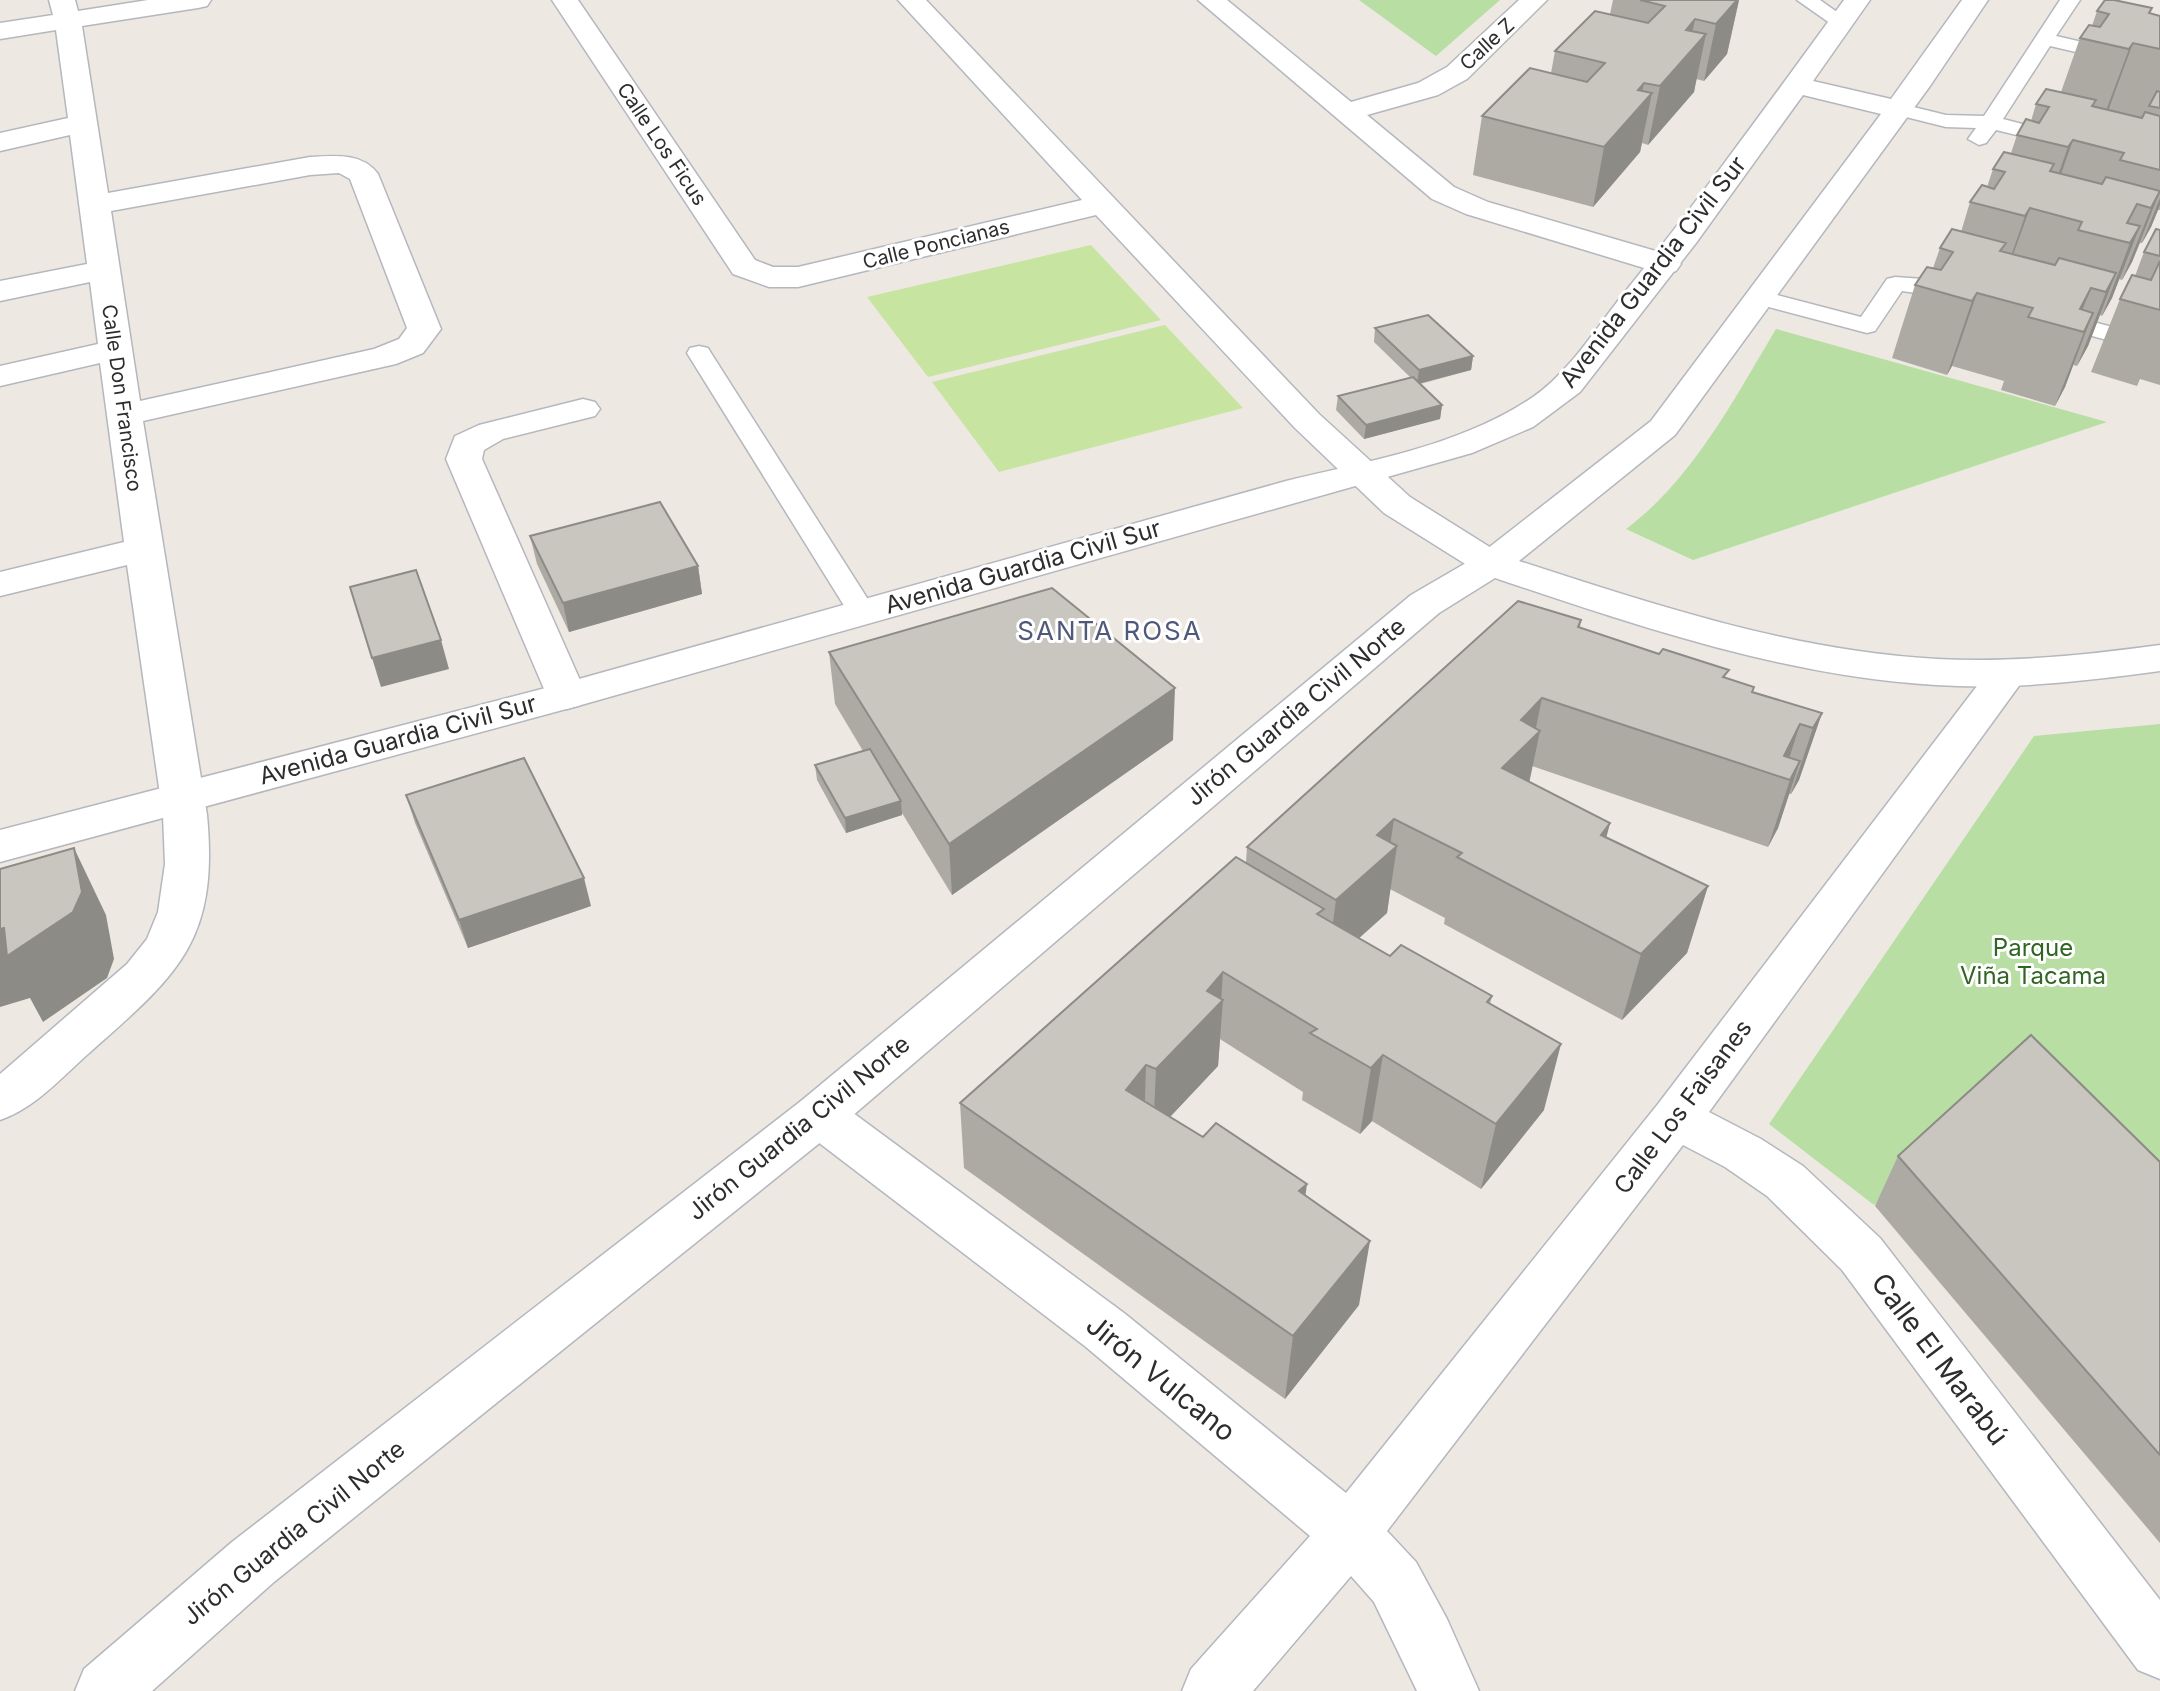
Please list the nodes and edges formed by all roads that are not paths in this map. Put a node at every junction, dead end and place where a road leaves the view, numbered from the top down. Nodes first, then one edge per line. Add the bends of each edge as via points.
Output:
1 (198, 0) edge
2 (565, 0) edge
3 (911, 0) edge
4 (1211, 0) edge
5 (1534, 0) edge
6 (1807, 0) edge
7 (1975, 0) edge
8 (2070, 0) edge
9 (65, 11) edge
10 (1849, 11) edge
11 (0, 31) edge
12 (2044, 39) junction
13 (2142, 61) edge
14 (1795, 85) junction
15 (1897, 109) junction
16 (1345, 112) junction
17 (1990, 122) junction
18 (82, 124) junction
19 (0, 142) edge
20 (1978, 142) dead end
21 (2076, 144) edge
22 (1102, 204) junction
23 (94, 205) junction
24 (1665, 264) junction
25 (103, 270) junction
26 (769, 277) joint
27 (0, 291) edge
28 (1758, 297) junction
29 (1984, 299) edge
30 (2030, 312) edge
31 (2107, 333) edge
32 (115, 350) junction
33 (699, 353) dead end
34 (0, 376) edge
35 (583, 409) dead end
36 (124, 415) junction
37 (1365, 473) junction
38 (144, 549) junction
39 (1491, 564) junction
40 (0, 584) edge
41 (862, 612) junction
42 (2160, 658) edge
43 (2007, 674) junction
44 (567, 696) junction
45 (183, 795) junction
46 (0, 846) edge
47 (0, 1100) edge
48 (819, 1115) junction
49 (1676, 1118) junction
50 (1350, 1533) junction
51 (2160, 1648) edge
52 (106, 1691) edge
53 (1213, 1691) edge
54 (1448, 1691) edge

1 - 9 street
2 - 26 street, Calle Los Ficus via 744,267
3 - 22 street
4 - 16 street
5 - 16 street, Calle Z via 1457,73 1428,89
6 - 10 lane
7 - 15 street, Jirón Guardia Civil Norte
8 - 12 lane
9 - 11 street
9 - 18 street, Calle Don Francisco
10 - 14 street, Avenida Guardia Civil Sur
12 - 13 lane
12 - 17 lane
14 - 15 street
14 - 24 street, Avenida Guardia Civil Sur
15 - 17 lane via 1946,121
15 - 28 street, Jirón Guardia Civil Norte
16 - 24 street via 1443,193
17 - 20 lane
17 - 21 lane
18 - 19 street
18 - 23 street, Calle Don Francisco
22 - 26 street, Calle Poncianas via 798,277
22 - 37 street via 1307,421
23 - 25 street, Calle Don Francisco
23 - 36 street via 344,164 363,174 424,329 411,346 384,357
24 - 37 street, Avenida Guardia Civil Sur via 1546,404 1480,437
25 - 27 street
25 - 32 street, Calle Don Francisco
28 - 29 lane via 1867,326 1895,284 1938,287
28 - 39 street, Jirón Guardia Civil Norte via 1663,428
30 - 31 lane
32 - 34 street
32 - 36 street, Calle Don Francisco
33 - 41 lane
35 - 44 street via 491,432 468,444 464,459
36 - 38 street, Calle Don Francisco
37 - 39 street via 1397,505
37 - 41 street, Avenida Guardia Civil Sur
38 - 40 street
38 - 45 street, Calle Don Francisco
39 - 43 street via 1733,638 1826,660 1908,671
39 - 48 street, Jirón Guardia Civil Norte via 1425,604
41 - 44 street, Avenida Guardia Civil Sur
42 - 43 street
43 - 49 street, Calle Los Faisanes
44 - 45 street, Avenida Guardia Civil Sur
45 - 46 street, Avenida Guardia Civil Sur
45 - 47 street, Calle Don Francisco via 188,854 172,936 112,1007
48 - 50 street, Jirón Vulcano via 1105,1330
48 - 52 street, Jirón Guardia Civil Norte via 253,1562
49 - 50 street, Calle Los Faisanes
49 - 51 street, Calle El Marabú via 1785,1181 1861,1254
50 - 53 street, Calle Los Faisanes
50 - 54 street, Jirón Vulcano via 1395,1582

